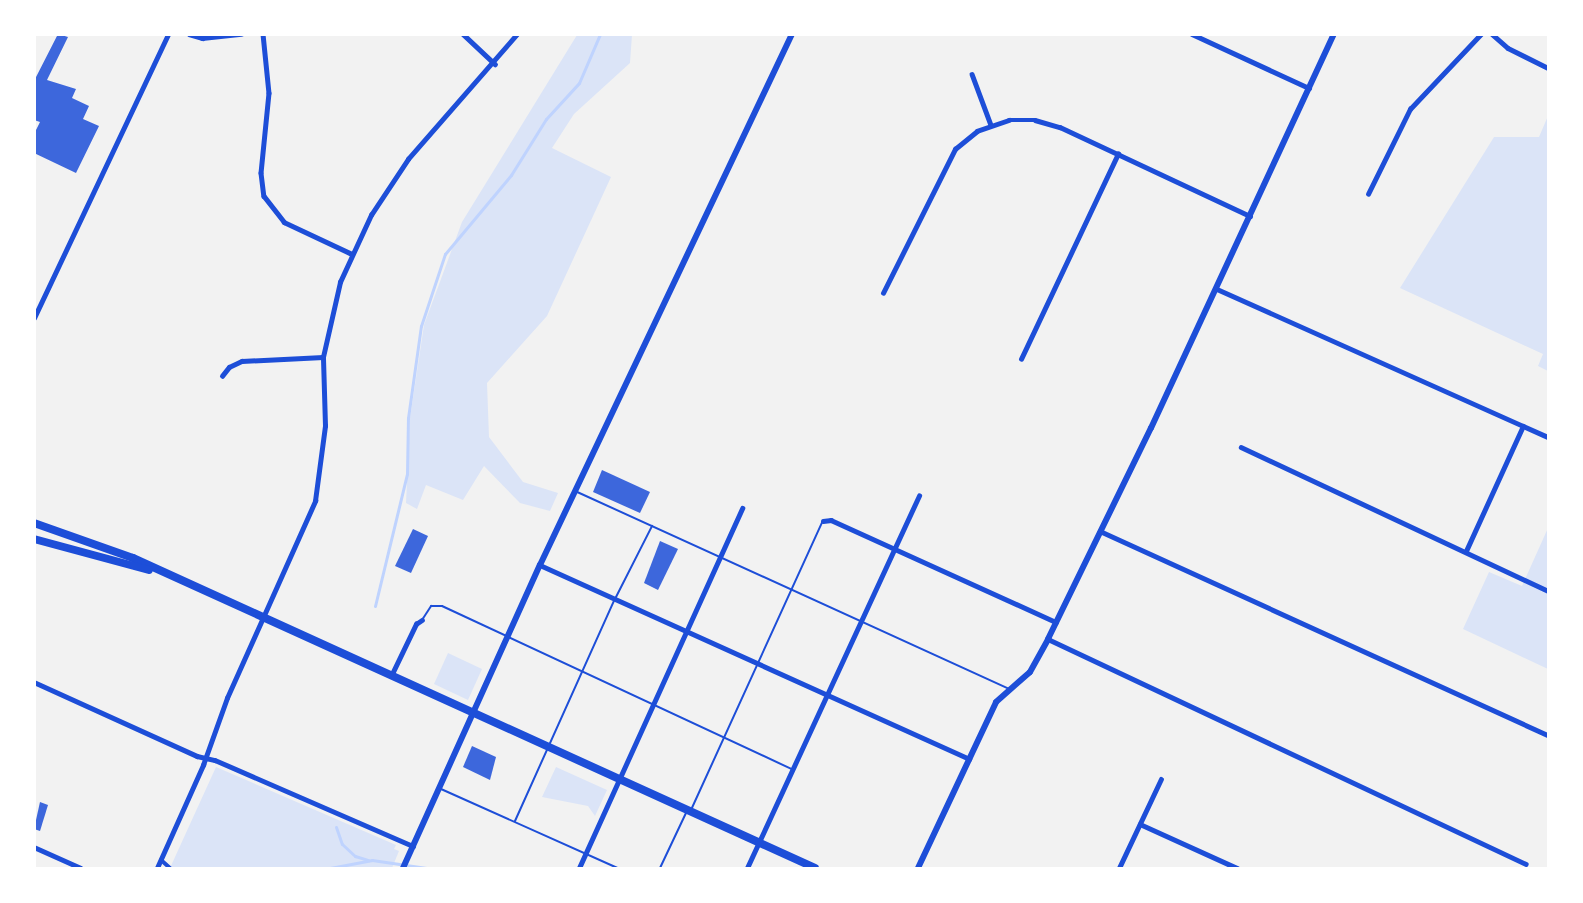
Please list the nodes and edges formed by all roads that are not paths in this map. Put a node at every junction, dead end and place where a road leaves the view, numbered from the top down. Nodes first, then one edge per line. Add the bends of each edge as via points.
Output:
1 (168, 34) edge
2 (189, 34) edge
3 (241, 34) edge
4 (263, 34) edge
5 (463, 34) edge
6 (517, 34) edge
7 (792, 34) edge
8 (1192, 34) edge
9 (1334, 34) edge
10 (1481, 34) edge
11 (1492, 34) edge
12 (495, 64) junction
13 (1548, 68) edge
14 (972, 74) dead end
15 (1309, 88) junction
16 (991, 125) junction
17 (1118, 154) junction
18 (1368, 195) dead end
19 (1250, 216) junction
20 (352, 254) junction
21 (1217, 289) junction
22 (883, 293) dead end
23 (34, 318) edge
24 (322, 357) junction
25 (1022, 359) dead end
26 (222, 376) dead end
27 (1523, 426) junction
28 (1548, 437) edge
29 (1241, 447) dead end
30 (575, 491) junction
31 (919, 496) dead end
32 (742, 508) dead end
33 (823, 521) joint
34 (34, 524) edge
35 (652, 526) junction
36 (1100, 531) junction
37 (34, 539) edge
38 (894, 549) junction
39 (1466, 551) junction
40 (720, 557) junction
41 (540, 565) junction
42 (175, 578) junction
43 (791, 589) junction
44 (1548, 591) edge
45 (615, 598) junction
46 (264, 618) junction
47 (422, 620) joint
48 (861, 621) junction
49 (1056, 622) junction
50 (687, 631) junction
51 (507, 638) junction
52 (1048, 639) junction
53 (757, 664) junction
54 (582, 672) junction
55 (392, 676) junction
56 (34, 682) edge
57 (1010, 689) junction
58 (826, 696) junction
59 (652, 705) junction
60 (473, 713) junction
61 (1548, 735) edge
62 (724, 738) junction
63 (549, 747) junction
64 (206, 758) junction
65 (969, 759) junction
66 (792, 769) junction
67 (619, 779) junction
68 (1161, 779) dead end
69 (439, 788) junction
70 (689, 812) junction
71 (515, 821) junction
72 (1140, 824) junction
73 (759, 843) junction
74 (413, 846) junction
75 (34, 847) edge
76 (585, 854) junction
77 (161, 860) junction
78 (1526, 864) dead end
79 (81, 868) edge
80 (157, 868) edge
81 (170, 868) edge
82 (403, 868) edge
83 (579, 868) edge
84 (618, 868) edge
85 (660, 868) edge
86 (747, 868) edge
87 (815, 868) edge
88 (918, 868) edge
89 (1119, 868) edge
90 (1237, 868) edge

1 - 23 street
2 - 3 street via 202,38
4 - 20 street via 269,93 261,173 264,196 284,222
5 - 12 street
6 - 12 street
7 - 30 street
8 - 15 street
9 - 15 street
10 - 18 street via 1410,109
11 - 13 street via 1508,48
12 - 20 street via 408,159 371,215
14 - 16 street
15 - 19 street
16 - 17 street via 1035,120
16 - 22 street via 965,139 945,162
17 - 19 street
17 - 25 street
19 - 21 street
20 - 24 street via 331,309
21 - 27 street
21 - 36 street
24 - 26 street via 242,361
24 - 46 street via 325,426 317,491
27 - 28 street
27 - 39 street
29 - 39 street
30 - 35 lane
30 - 41 street
31 - 38 street
32 - 40 street
33 - 38 street via 831,520
33 - 43 lane
34 - 42 main road via 97,543
35 - 40 lane
35 - 45 lane via 624,588
36 - 49 street
36 - 61 street
37 - 42 main road
38 - 48 street
38 - 49 street
39 - 44 street
40 - 43 lane
40 - 50 street
41 - 45 street
41 - 51 street
42 - 46 main road
43 - 48 lane
43 - 53 lane
45 - 50 street
45 - 54 lane
46 - 55 main road
46 - 64 street via 227,698
47 - 51 lane via 428,609 436,605
47 - 55 street via 416,624
48 - 57 lane
48 - 58 street
49 - 52 street
50 - 53 street
50 - 59 street
51 - 54 lane
51 - 60 street
52 - 57 street via 1030,672
52 - 78 street
53 - 58 street
53 - 62 lane
54 - 59 lane
54 - 63 lane
55 - 60 main road
56 - 64 street
57 - 65 street via 996,702
58 - 65 street
58 - 66 street
59 - 62 lane
59 - 67 street
60 - 63 main road
60 - 69 street
62 - 66 lane
62 - 70 lane
63 - 67 main road
63 - 71 lane
64 - 74 street
64 - 77 street
65 - 88 street
66 - 73 street
67 - 70 main road
67 - 76 street
68 - 72 street
69 - 71 lane
69 - 74 street
70 - 73 main road
70 - 85 lane
71 - 76 lane
72 - 89 street
72 - 90 street
73 - 86 street
73 - 87 main road
74 - 82 street
75 - 79 street
76 - 83 street
76 - 84 lane
77 - 80 street
77 - 81 street

